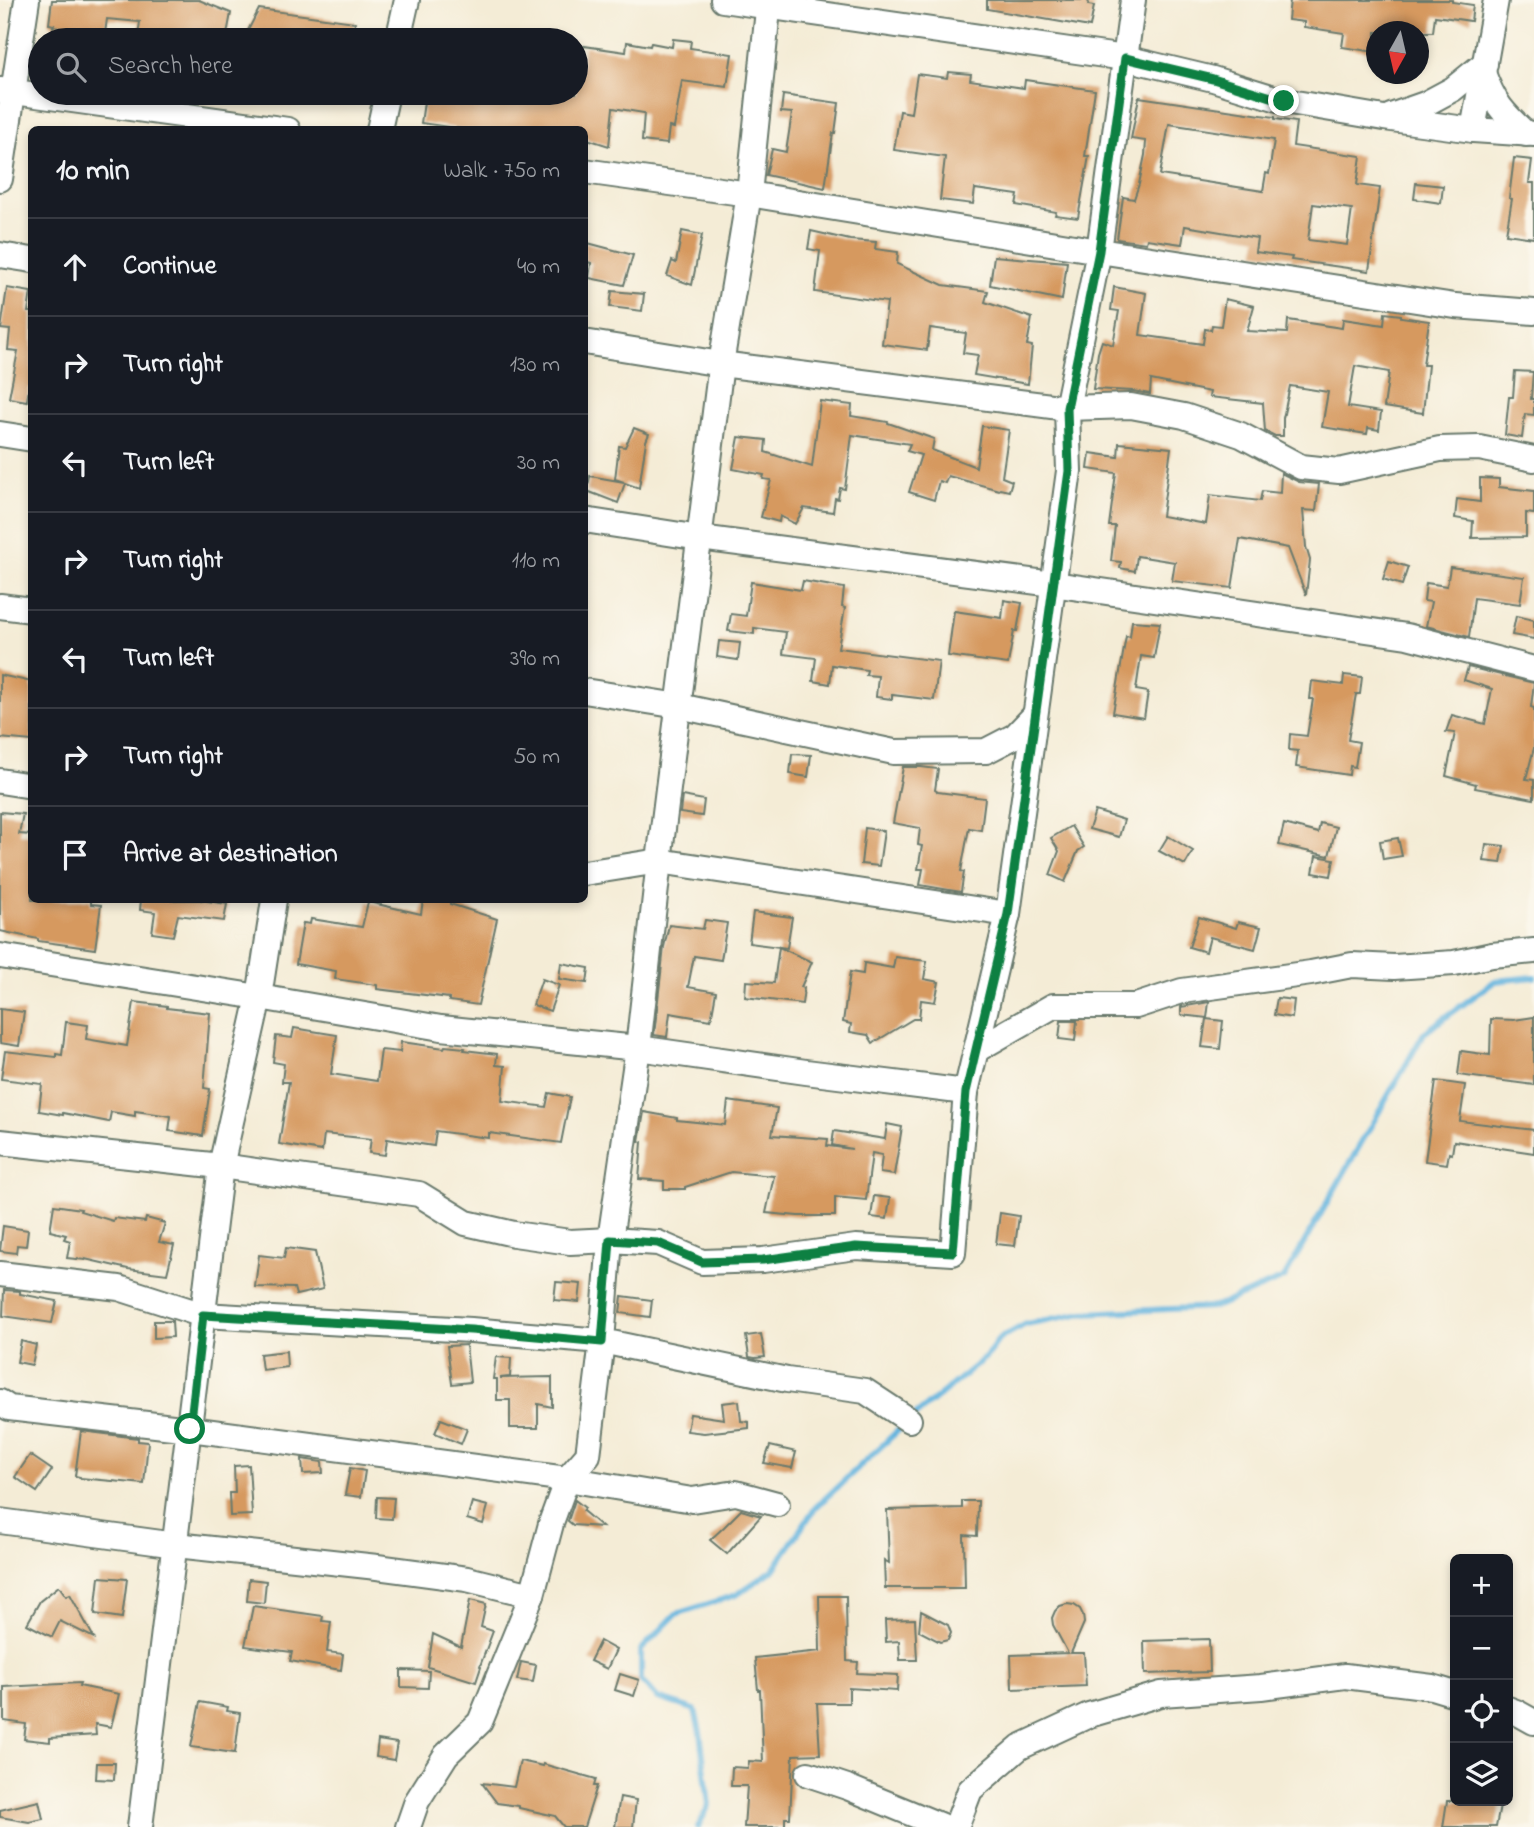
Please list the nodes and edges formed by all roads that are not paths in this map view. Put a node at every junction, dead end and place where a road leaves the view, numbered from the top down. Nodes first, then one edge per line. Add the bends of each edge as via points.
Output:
1 (27, 0) edge
2 (407, 0) edge
3 (723, 0) edge
4 (1133, 0) edge
5 (1496, 0) edge
6 (769, 3) edge
7 (401, 28) edge
8 (1125, 58) junction
9 (1484, 68) junction
10 (7, 91) edge
11 (28, 94) edge
12 (108, 105) edge
13 (384, 105) edge
14 (1384, 118) junction
15 (259, 126) edge
16 (380, 126) edge
17 (1473, 130) junction
18 (1530, 134) edge
19 (588, 172) edge
20 (0, 179) edge
21 (749, 194) junction
22 (1099, 251) junction
23 (0, 255) edge
24 (28, 259) edge
25 (1534, 312) edge
26 (588, 343) edge
27 (722, 364) junction
28 (1067, 408) junction
29 (0, 434) edge
30 (28, 438) edge
31 (1534, 458) edge
32 (588, 521) edge
33 (700, 538) junction
34 (1053, 584) junction
35 (0, 606) edge
36 (28, 610) edge
37 (1534, 669) edge
38 (588, 692) edge
39 (679, 706) junction
40 (1035, 715) junction
41 (0, 781) edge
42 (28, 785) edge
43 (659, 861) junction
44 (588, 872) edge
45 (274, 903) edge
46 (1008, 914) junction
47 (1534, 951) edge
48 (0, 956) edge
49 (259, 997) junction
50 (638, 1048) junction
51 (976, 1050) junction
52 (966, 1092) junction
53 (0, 1142) edge
54 (221, 1167) junction
55 (610, 1240) junction
56 (0, 1274) edge
57 (203, 1315) junction
58 (602, 1342) junction
59 (0, 1402) edge
60 (909, 1420) dead end
61 (190, 1429) junction
62 (566, 1479) junction
63 (777, 1504) dead end
64 (0, 1521) edge
65 (176, 1545) junction
66 (533, 1595) junction
67 (1450, 1693) edge
68 (1513, 1711) edge
69 (1534, 1722) edge
70 (808, 1774) dead end
71 (140, 1827) edge
72 (408, 1827) edge
73 (944, 1827) edge
74 (956, 1827) edge

1 - 10 street
2 - 7 street
3 - 6 street
4 - 8 street
5 - 9 street
6 - 8 street
6 - 21 street
8 - 14 street via 1284,101
8 - 22 street
9 - 14 street via 1425,104
9 - 17 street
9 - 18 street via 1497,104
10 - 11 street
10 - 20 street
12 - 15 street
13 - 16 street
14 - 17 street
17 - 18 street
19 - 21 street
21 - 22 street
21 - 27 street
22 - 25 street via 1455,306
22 - 28 street
23 - 24 street
26 - 27 street
27 - 28 street
27 - 33 street
28 - 31 street via 1131,405 1184,416 1241,435 1301,467 1339,471 1440,449 1479,448
28 - 34 street via 1069,471
29 - 30 street
32 - 33 street
33 - 34 street
33 - 39 street
34 - 37 street via 1407,636
34 - 40 street
35 - 36 street
38 - 39 street
39 - 40 street via 894,752 986,751 1015,736
39 - 43 street
40 - 46 street
41 - 42 street
43 - 44 street
43 - 46 street
43 - 50 street
45 - 49 street
46 - 51 street
47 - 51 street via 1454,963 1352,965 1182,991 1136,1006 1053,1006
48 - 49 street
49 - 50 street via 441,1028
49 - 54 street
50 - 52 street
50 - 55 street
51 - 52 street
52 - 55 street via 953,1252 856,1247 763,1260 702,1262 658,1243
53 - 54 street
54 - 55 street via 419,1194 466,1223 514,1234 570,1242
54 - 57 street
55 - 58 street
56 - 57 street via 119,1288
57 - 58 street
57 - 61 street
58 - 60 street via 865,1391
58 - 62 street via 588,1455
59 - 61 street via 9,1408
61 - 62 street
61 - 65 street
62 - 63 street via 692,1500 736,1493
62 - 66 street
64 - 65 street
65 - 66 street via 467,1579
65 - 71 street
66 - 72 street via 480,1722 446,1755 417,1801
67 - 74 street via 1345,1676 1161,1695 1089,1715 1020,1747 970,1790
68 - 69 street
70 - 73 street

